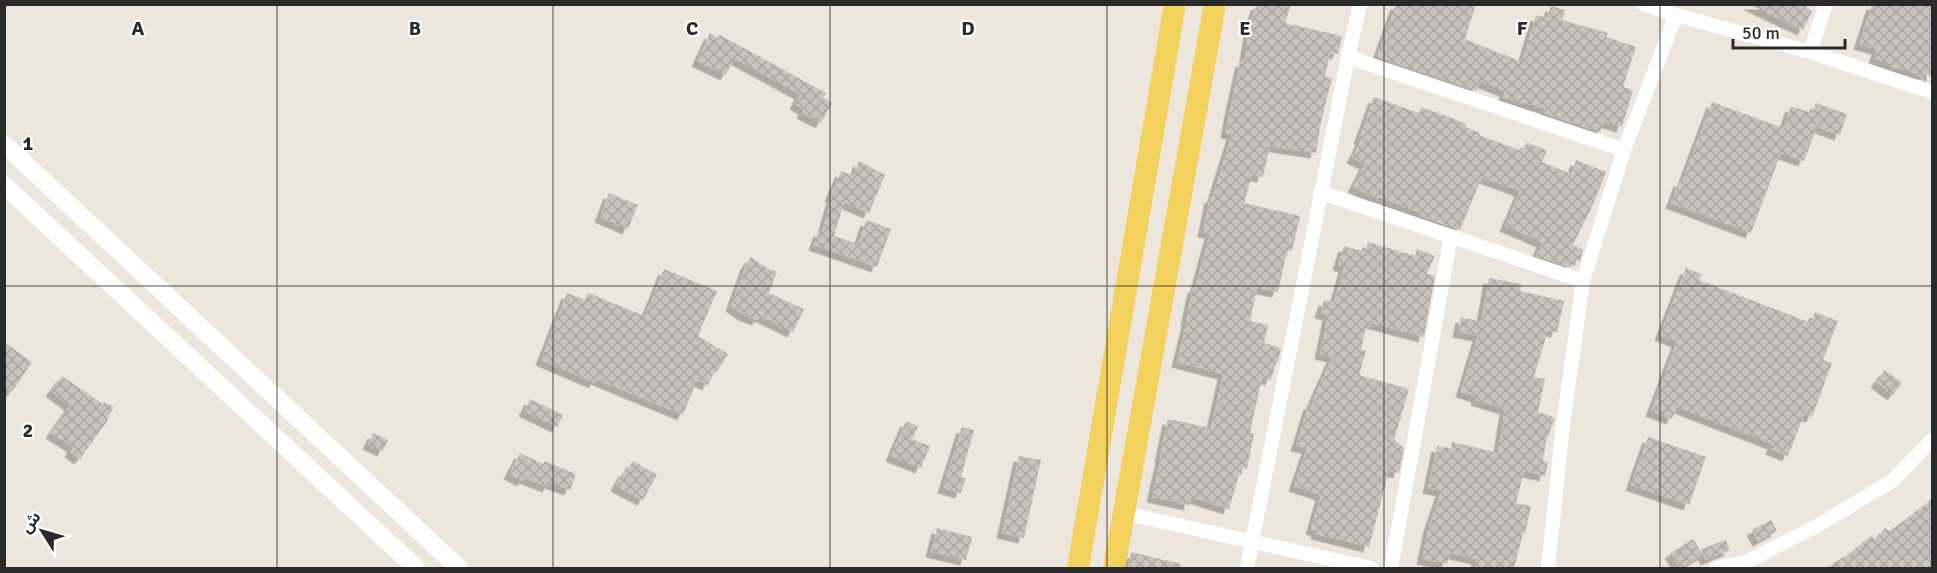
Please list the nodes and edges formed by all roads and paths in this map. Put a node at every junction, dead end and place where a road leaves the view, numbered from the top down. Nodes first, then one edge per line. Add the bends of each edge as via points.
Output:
1 (1175, 4) edge
2 (1215, 4) edge
3 (1360, 4) edge
4 (1643, 4) edge
5 (1826, 4) edge
6 (1676, 15) junction
7 (1810, 52) junction
8 (1348, 57) junction
9 (1932, 92) edge
10 (4, 144) edge
11 (1624, 150) junction
12 (4, 185) edge
13 (1320, 192) junction
14 (1450, 236) junction
15 (1583, 281) junction
16 (1932, 441) edge
17 (1124, 513) junction
18 (1251, 542) junction
19 (1748, 565) edge
20 (416, 568) edge
21 (459, 568) edge
22 (1078, 568) edge
23 (1114, 568) edge
24 (1247, 568) edge
25 (1371, 568) edge
26 (1391, 568) edge
27 (1548, 568) edge
28 (1716, 568) edge

1 - 22 main road
2 - 17 main road
3 - 8 street
4 - 6 street
5 - 7 street
6 - 7 street
6 - 11 street
7 - 9 street
8 - 11 street
8 - 13 street
10 - 21 street
11 - 15 street
12 - 20 street
13 - 14 street
13 - 18 street
14 - 15 street
14 - 26 street
15 - 27 street
16 - 19 street via 1892,481
17 - 18 street
17 - 23 main road
18 - 24 street
18 - 25 street
19 - 28 street

